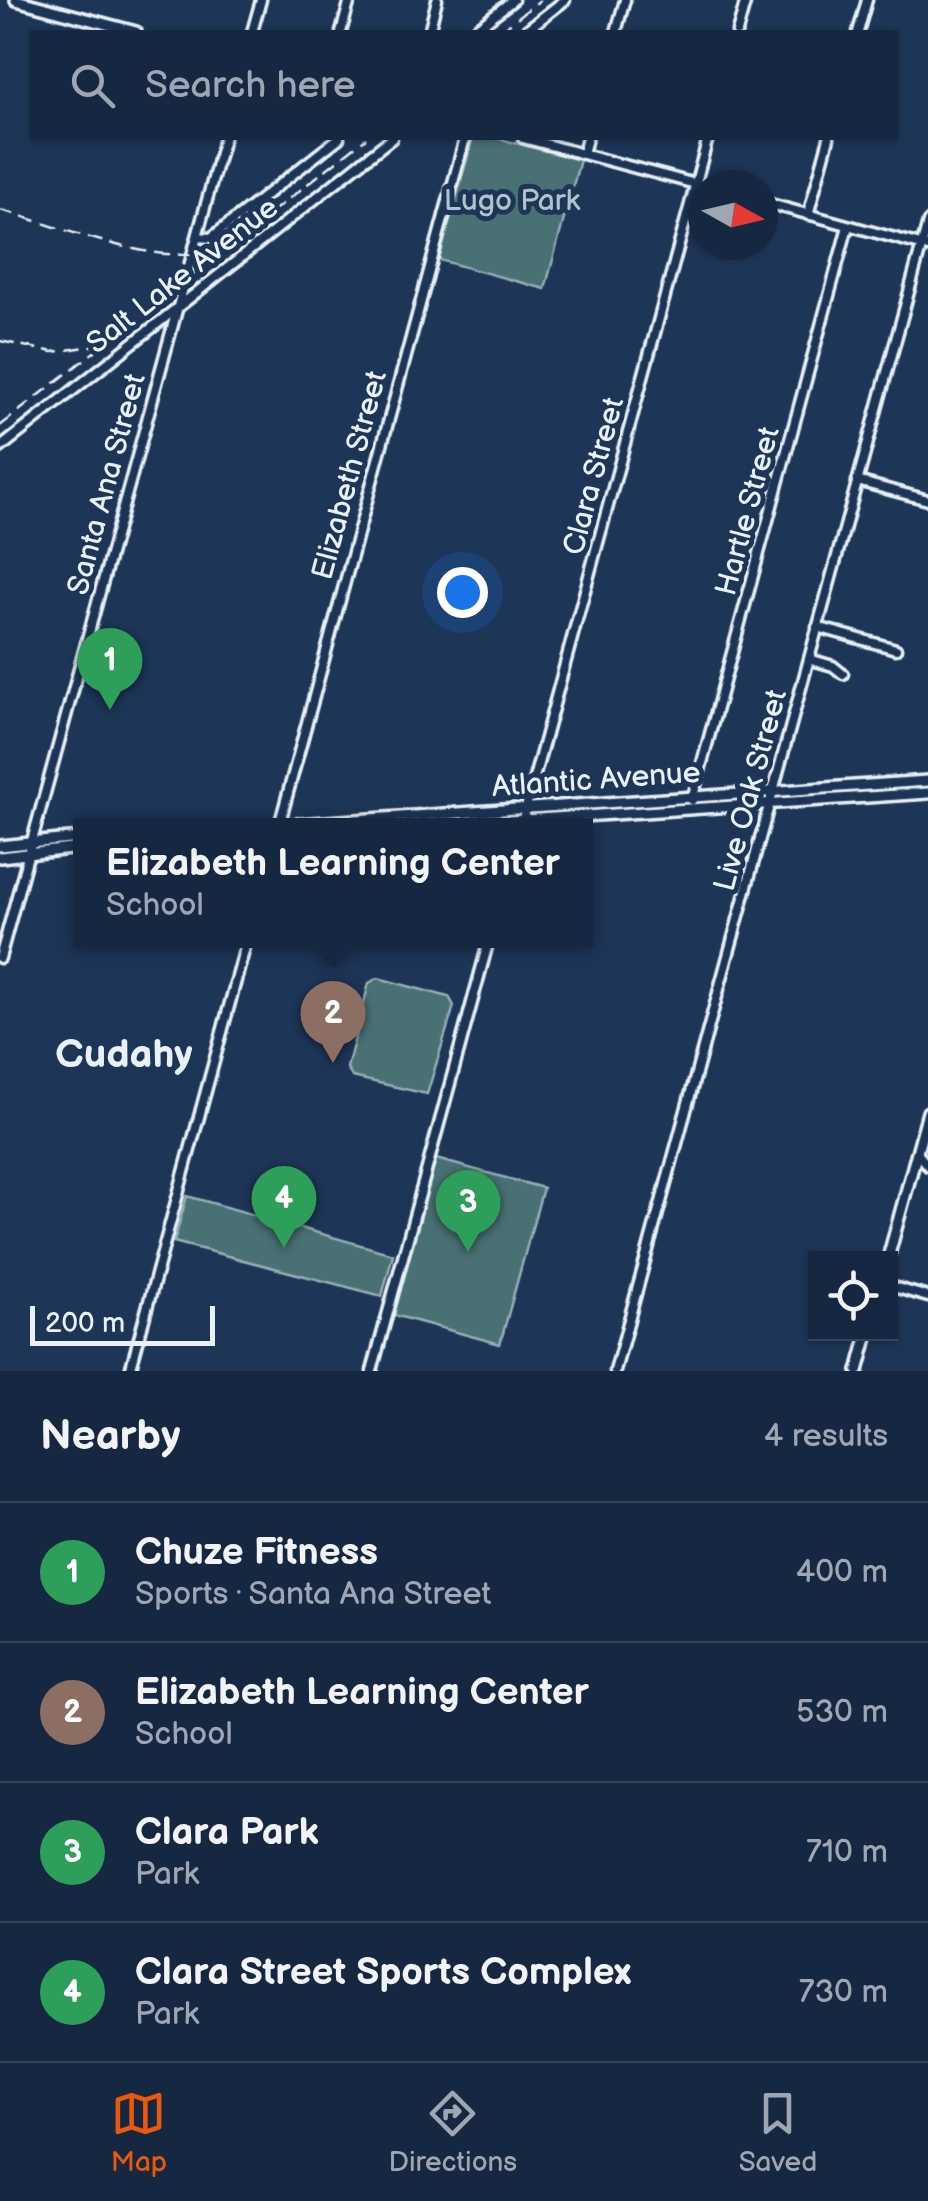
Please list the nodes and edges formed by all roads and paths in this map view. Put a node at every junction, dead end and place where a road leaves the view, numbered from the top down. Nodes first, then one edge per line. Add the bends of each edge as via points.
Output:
1 (16, 0) edge
2 (261, 0) edge
3 (350, 0) edge
4 (438, 0) edge
5 (513, 0) edge
6 (565, 0) edge
7 (624, 0) edge
8 (746, 0) edge
9 (867, 0) edge
10 (128, 30) edge
11 (253, 30) edge
12 (342, 30) edge
13 (430, 30) edge
14 (475, 30) edge
15 (527, 30) edge
16 (616, 30) edge
17 (738, 30) edge
18 (859, 30) edge
19 (223, 140) edge
20 (335, 140) edge
21 (389, 140) edge
22 (465, 140) edge
23 (531, 140) edge
24 (586, 140) edge
25 (708, 140) edge
26 (828, 140) edge
27 (583, 154) junction
28 (702, 170) edge
29 (688, 182) edge
30 (778, 206) edge
31 (808, 215) junction
32 (928, 222) edge
33 (688, 224) edge
34 (848, 226) junction
35 (197, 237) junction
36 (925, 246) edge
37 (179, 305) junction
38 (0, 448) edge
39 (857, 482) junction
40 (928, 500) edge
41 (818, 627) junction
42 (896, 648) dead end
43 (809, 658) junction
44 (843, 674) dead end
45 (928, 781) edge
46 (928, 792) edge
47 (771, 798) junction
48 (692, 803) junction
49 (525, 808) junction
50 (281, 818) edge
51 (380, 818) edge
52 (522, 818) edge
53 (564, 818) edge
54 (73, 839) edge
55 (32, 842) junction
56 (0, 846) edge
57 (73, 849) edge
58 (28, 853) junction
59 (0, 857) edge
60 (245, 948) edge
61 (487, 948) edge
62 (0, 958) edge
63 (928, 1112) edge
64 (917, 1154) junction
65 (928, 1166) edge
66 (890, 1251) edge
67 (898, 1288) edge
68 (928, 1296) edge
69 (866, 1341) edge
70 (130, 1371) edge
71 (372, 1371) edge
72 (615, 1371) edge
73 (858, 1371) edge

1 - 10 main road
2 - 11 street
3 - 12 street
4 - 13 street
5 - 14 street
6 - 15 street
7 - 16 street
8 - 17 street
9 - 18 street
19 - 35 street, Santa Ana Street
20 - 35 street, Salt Lake Avenue via 211,238
21 - 37 street, Salt Lake Avenue
22 - 50 street, Elizabeth Street
23 - 27 street
24 - 27 street
25 - 28 street, Clara Street
26 - 31 street
27 - 29 street
30 - 31 street
31 - 34 street
32 - 36 street, Live Oak Street
33 - 49 street, Clara Street
34 - 36 street
34 - 48 street, Hartle Street
35 - 37 street, Santa Ana Street
36 - 39 street, Live Oak Street
37 - 38 street, Salt Lake Avenue
37 - 55 street, Santa Ana Street
39 - 40 street
39 - 41 street, Live Oak Street
41 - 42 street
41 - 43 street, Live Oak Street
43 - 44 street
43 - 47 street, Live Oak Street
45 - 47 main road, Atlantic Avenue
46 - 47 main road, Atlantic Avenue
47 - 48 main road, Atlantic Avenue
47 - 72 street, Live Oak Street
48 - 49 main road, Atlantic Avenue
48 - 53 main road, Atlantic Avenue
49 - 51 main road, Atlantic Avenue
49 - 52 street, Clara Street
54 - 55 main road
55 - 56 main road
55 - 58 street, Santa Ana Street
57 - 58 main road
58 - 59 main road
58 - 62 street, Santa Ana Street
60 - 70 street
61 - 71 street
63 - 64 main road
64 - 65 street
64 - 66 main road
67 - 68 street
69 - 73 main road

